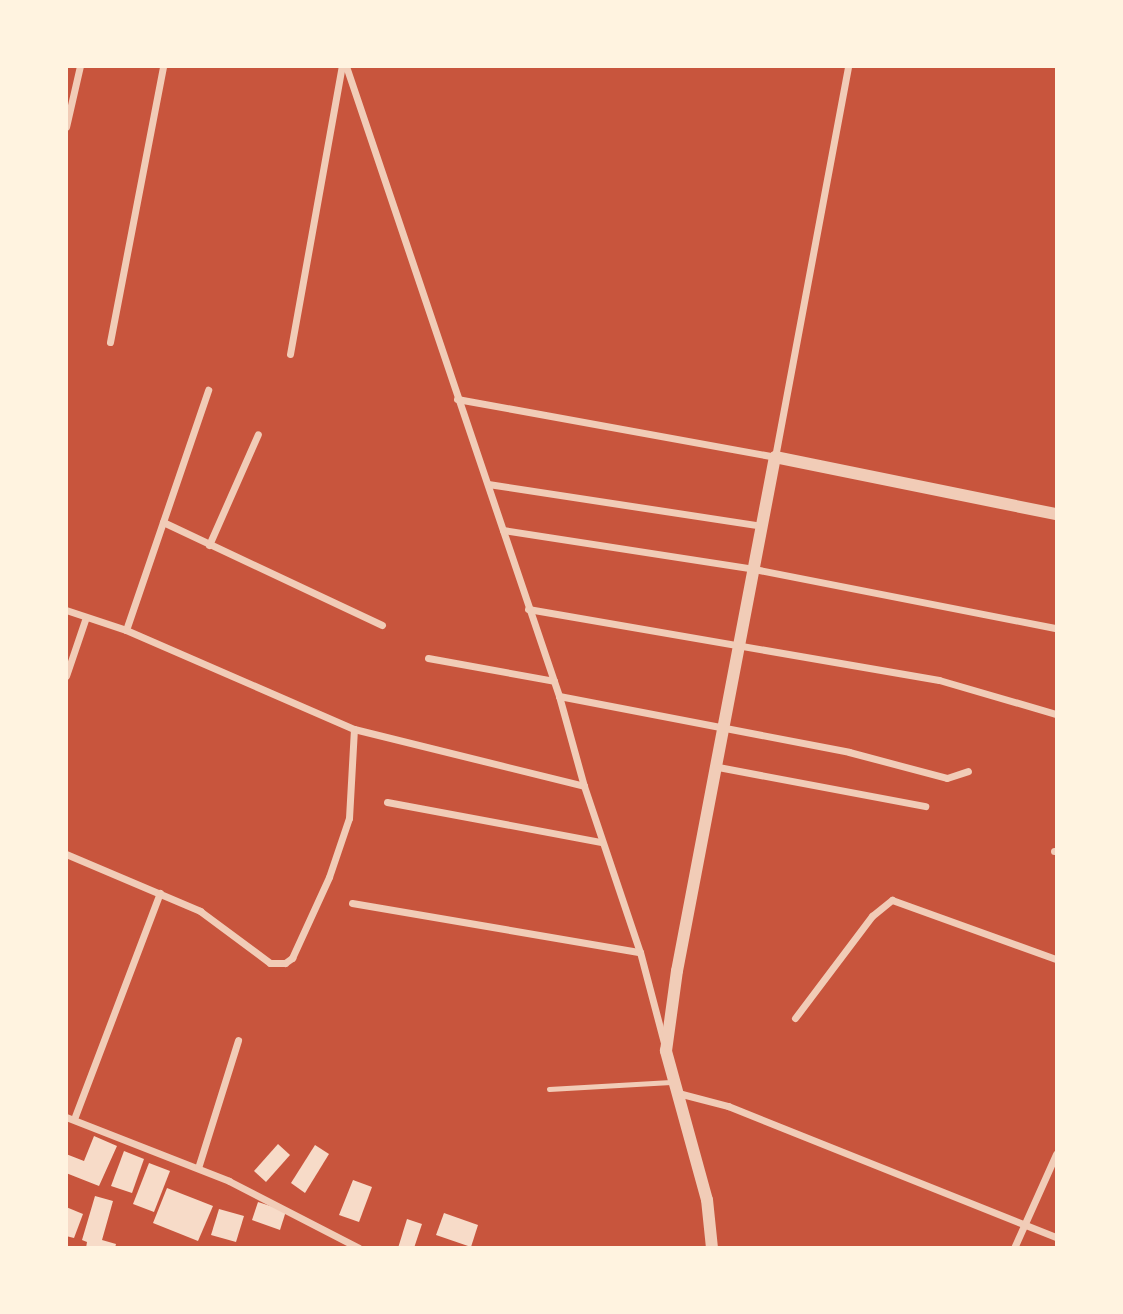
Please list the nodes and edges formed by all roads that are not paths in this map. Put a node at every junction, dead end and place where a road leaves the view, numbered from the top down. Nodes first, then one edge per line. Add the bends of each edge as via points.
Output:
1 (80, 66) edge
2 (163, 66) edge
3 (344, 66) edge
4 (848, 66) edge
5 (66, 127) edge
6 (110, 342) dead end
7 (290, 354) dead end
8 (208, 390) dead end
9 (457, 399) junction
10 (258, 434) dead end
11 (775, 457) junction
12 (488, 484) junction
13 (1056, 514) edge
14 (163, 522) junction
15 (762, 526) junction
16 (503, 530) junction
17 (209, 545) junction
18 (754, 569) junction
19 (528, 609) junction
20 (66, 610) edge
21 (86, 617) junction
22 (382, 625) dead end
23 (1056, 628) edge
24 (126, 630) junction
25 (740, 646) junction
26 (428, 658) dead end
27 (66, 676) edge
28 (554, 681) junction
29 (559, 696) junction
30 (1056, 714) edge
31 (724, 726) junction
32 (356, 730) junction
33 (718, 767) junction
34 (968, 771) dead end
35 (584, 786) junction
36 (387, 802) dead end
37 (925, 806) dead end
38 (601, 842) junction
39 (66, 854) edge
40 (160, 893) junction
41 (352, 903) dead end
42 (640, 952) junction
43 (1056, 959) edge
44 (795, 1018) dead end
45 (238, 1040) dead end
46 (666, 1051) junction
47 (674, 1088) junction
48 (549, 1089) dead end
49 (70, 1118) edge
50 (1056, 1154) edge
51 (198, 1168) junction
52 (1023, 1224) junction
53 (1056, 1237) edge
54 (359, 1248) edge
55 (712, 1248) edge
56 (1014, 1248) edge

1 - 5 street
2 - 6 street
3 - 7 street
3 - 9 street
4 - 11 street
8 - 14 street
9 - 11 street
9 - 12 street
10 - 17 street
11 - 13 street
11 - 15 street
12 - 15 street
12 - 16 street
14 - 17 street
14 - 24 street
15 - 18 street
16 - 18 street
16 - 19 street
17 - 22 street
18 - 23 street
18 - 25 street
19 - 25 street
19 - 28 street
20 - 21 street
21 - 24 street
21 - 27 street
24 - 32 street
25 - 30 street via 939,680
25 - 31 street
26 - 28 street
28 - 29 street
29 - 31 street
29 - 35 street
31 - 33 street
31 - 34 street via 947,778
32 - 35 street
32 - 40 street via 349,818 329,877 292,958 270,963 225,926
33 - 37 street
33 - 46 street via 677,971
35 - 38 street
36 - 38 street
38 - 42 street
39 - 40 street
40 - 49 street
41 - 42 street
42 - 46 street
43 - 44 street via 892,900 872,916
45 - 51 street
46 - 47 street
47 - 48 lane
47 - 52 street
47 - 55 street via 707,1200
49 - 51 street
50 - 52 street
51 - 54 street
52 - 53 street
52 - 56 street

